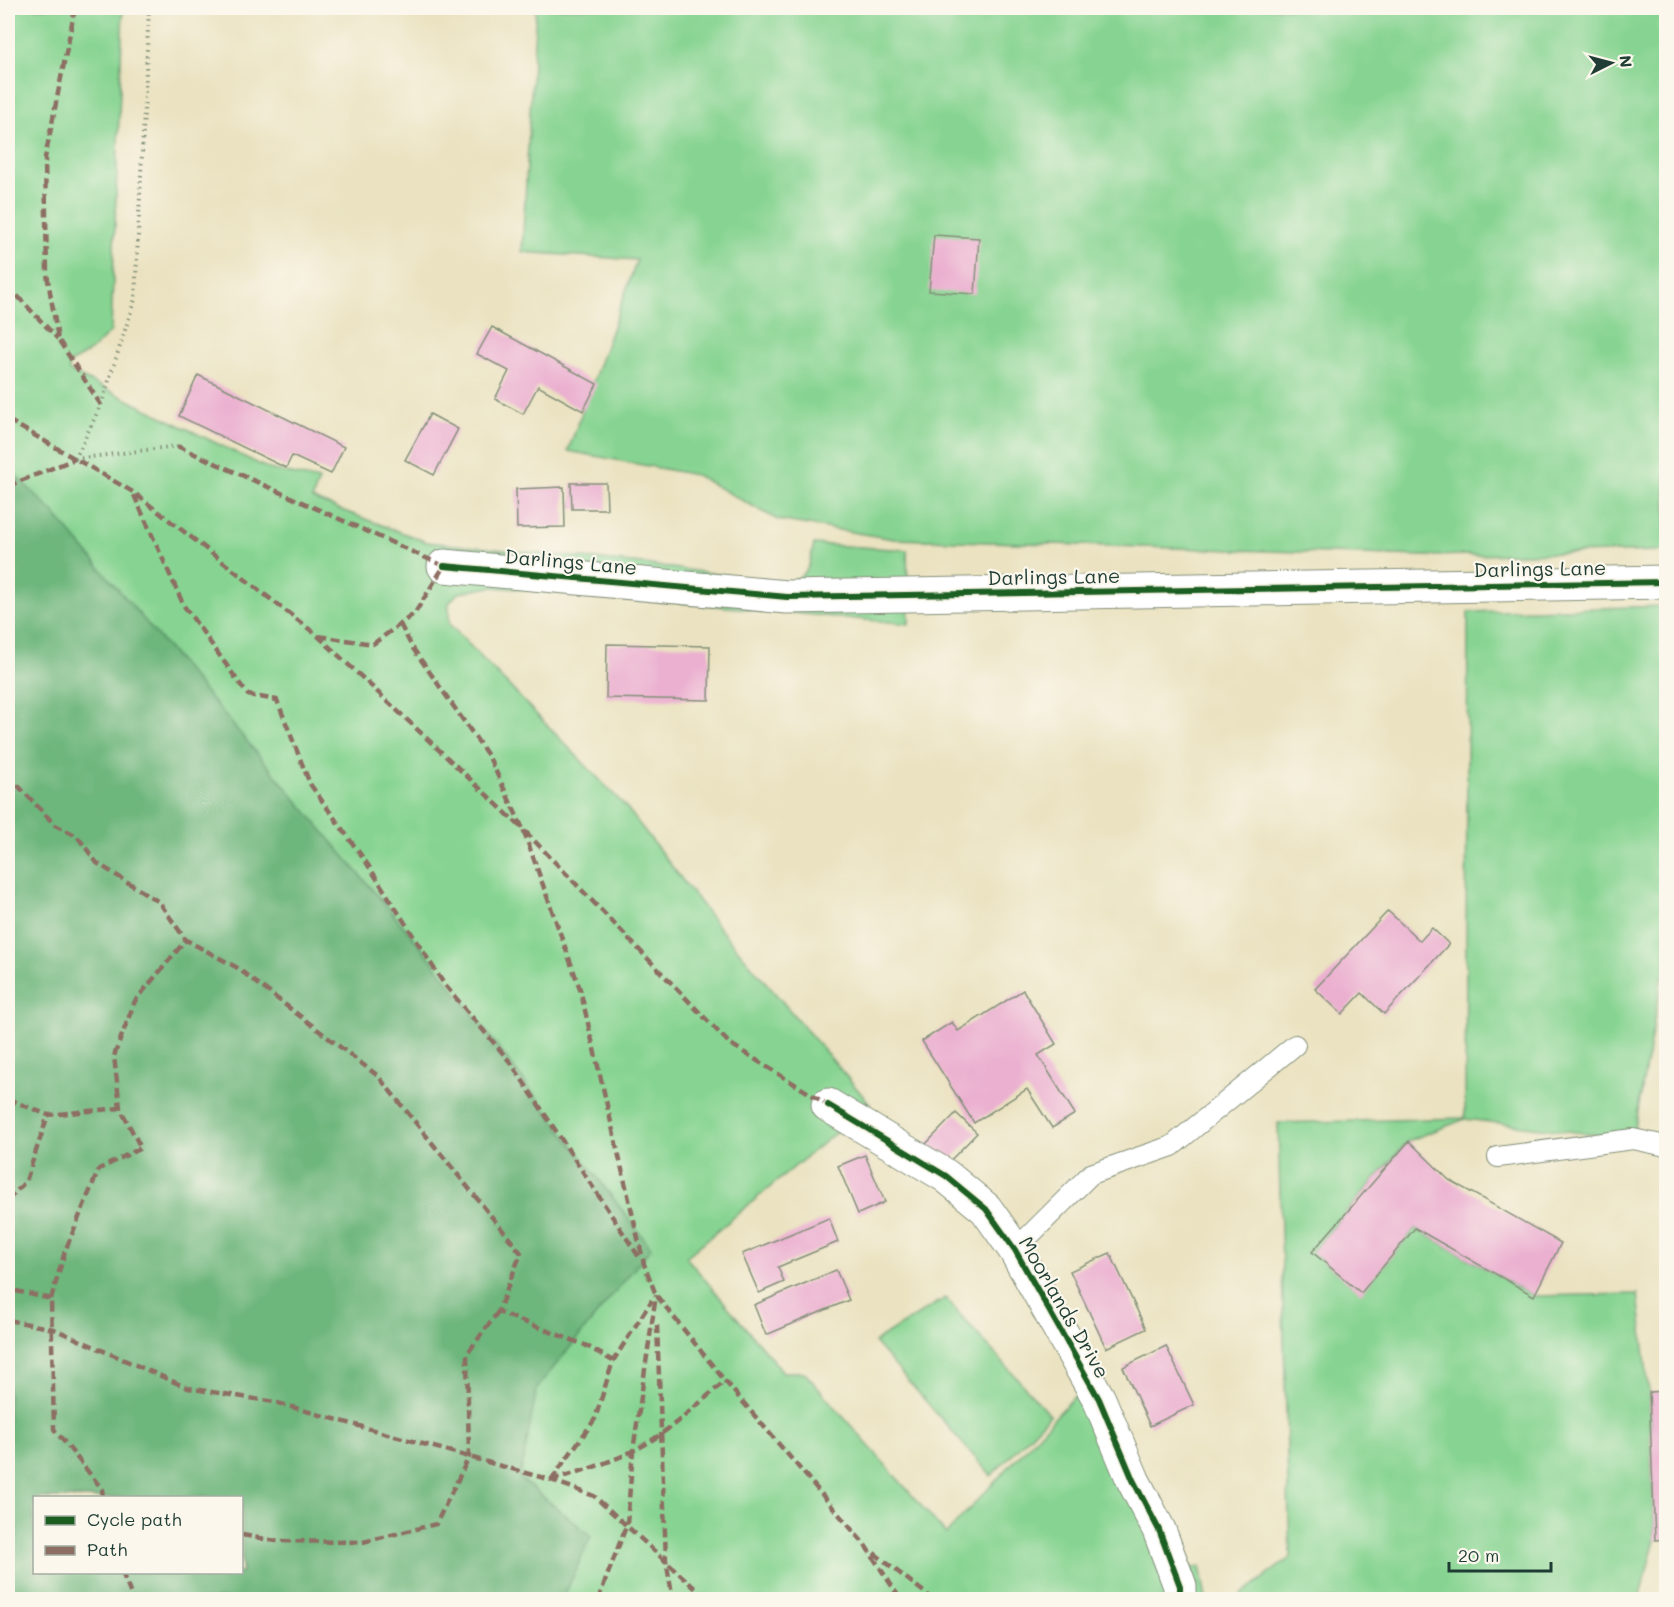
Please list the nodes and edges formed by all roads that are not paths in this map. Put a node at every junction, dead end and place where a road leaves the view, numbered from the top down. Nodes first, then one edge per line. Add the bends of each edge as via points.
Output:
1 (444, 566) dead end
2 (1666, 582) edge
3 (1295, 1045) dead end
4 (828, 1105) dead end
5 (1666, 1146) edge
6 (1498, 1158) dead end
7 (1015, 1250) junction
8 (1180, 1599) edge

1 - 2 street, Darlings Lane via 787,597
3 - 7 lane via 1172,1146 1091,1173
4 - 7 street, Moorlands Drive via 946,1176 986,1209
5 - 6 lane via 1633,1139
7 - 8 street, Moorlands Drive via 1099,1399 1159,1530 1180,1586

